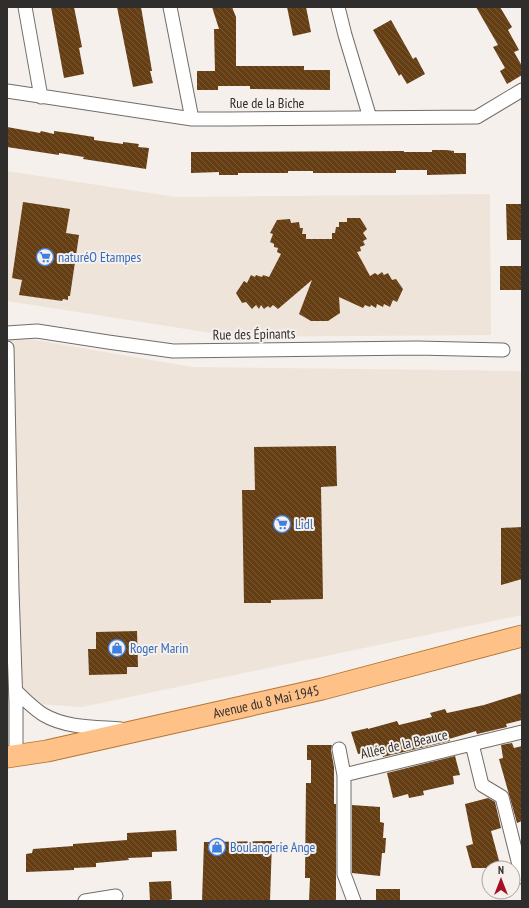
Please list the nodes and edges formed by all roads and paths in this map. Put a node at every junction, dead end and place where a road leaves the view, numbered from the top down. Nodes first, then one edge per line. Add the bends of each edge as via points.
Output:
1 (25, 7) edge
2 (170, 7) edge
3 (338, 7) edge
4 (522, 90) edge
5 (7, 91) edge
6 (41, 97) junction
7 (370, 118) junction
8 (192, 119) junction
9 (7, 332) edge
10 (7, 348) edge
11 (503, 350) dead end
12 (522, 636) edge
13 (16, 691) junction
14 (142, 730) junction
15 (522, 732) edge
16 (472, 744) junction
17 (339, 749) dead end
18 (12, 757) edge
19 (344, 775) junction
20 (522, 877) edge
21 (116, 896) dead end
22 (85, 901) edge
23 (354, 901) edge

1 - 6 street
2 - 8 street
3 - 7 street
4 - 7 street, Rue de la Biche via 477,117
5 - 6 street, Rue de la Biche
6 - 8 street, Rue de la Biche
7 - 8 street, Rue de la Biche
9 - 11 street, Rue des Épinants via 37,331 173,351 417,348
10 - 13 street
12 - 14 main road, Avenue du 8 Mai 1945 via 322,689
13 - 14 street via 45,716 62,722
13 - 18 street
14 - 18 main road, Avenue du 8 Mai 1945
15 - 16 street, Allée de la Beauce
16 - 19 street, Allée de la Beauce
16 - 20 street via 482,785 502,797
17 - 19 street, Allée de la Beauce
19 - 23 street, Allée de la Beauce via 344,874
21 - 22 street

